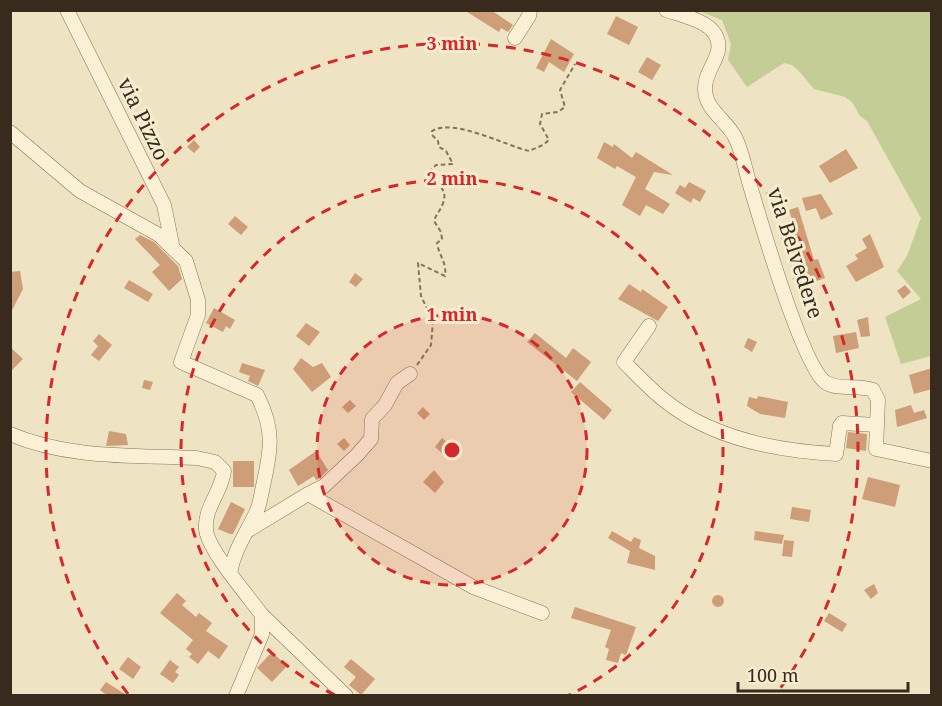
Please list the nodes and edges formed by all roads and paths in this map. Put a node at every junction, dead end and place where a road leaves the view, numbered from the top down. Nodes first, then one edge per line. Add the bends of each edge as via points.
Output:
1 (68, 10) edge
2 (530, 10) edge
3 (666, 10) edge
4 (515, 38) dead end
5 (575, 64) dead end
6 (10, 132) edge
7 (173, 249) junction
8 (649, 326) dead end
9 (410, 374) joint
10 (876, 425) junction
11 (10, 434) edge
12 (932, 461) edge
13 (308, 494) junction
14 (245, 532) junction
15 (230, 573) junction
16 (543, 613) dead end
17 (262, 615) junction
18 (236, 696) edge
19 (346, 696) edge

1 - 7 street, via Pizzo via 164,205
2 - 4 street
3 - 10 street, via Belvedere via 696,20 713,31 719,52 708,74 705,90 709,105 735,137 800,333 824,381 873,390 878,400
5 - 9 path via 560,90 565,107 542,114 540,124 549,140 535,149 490,140 467,129 440,127 432,131 453,164 436,165 430,171 444,195 434,221 441,232 442,239 437,243 446,271 445,276 418,263 423,305 433,321 431,345
6 - 7 street, via Pizzo via 80,191 159,235
7 - 14 street, via Pizzo via 186,261 198,300 198,315 181,362 257,396 269,421 272,443 267,468 257,511
8 - 10 street via 624,362 665,401 706,428 782,448 836,454 842,423
9 - 13 street via 397,383 372,419 371,439 324,486
10 - 12 street, via Belvedere via 876,449
11 - 15 street via 65,451 214,462 224,471 209,509 206,529
13 - 14 street
13 - 16 street via 473,587
14 - 15 street, via Pizzo via 233,554
15 - 17 street
17 - 18 street via 261,634
17 - 19 street

